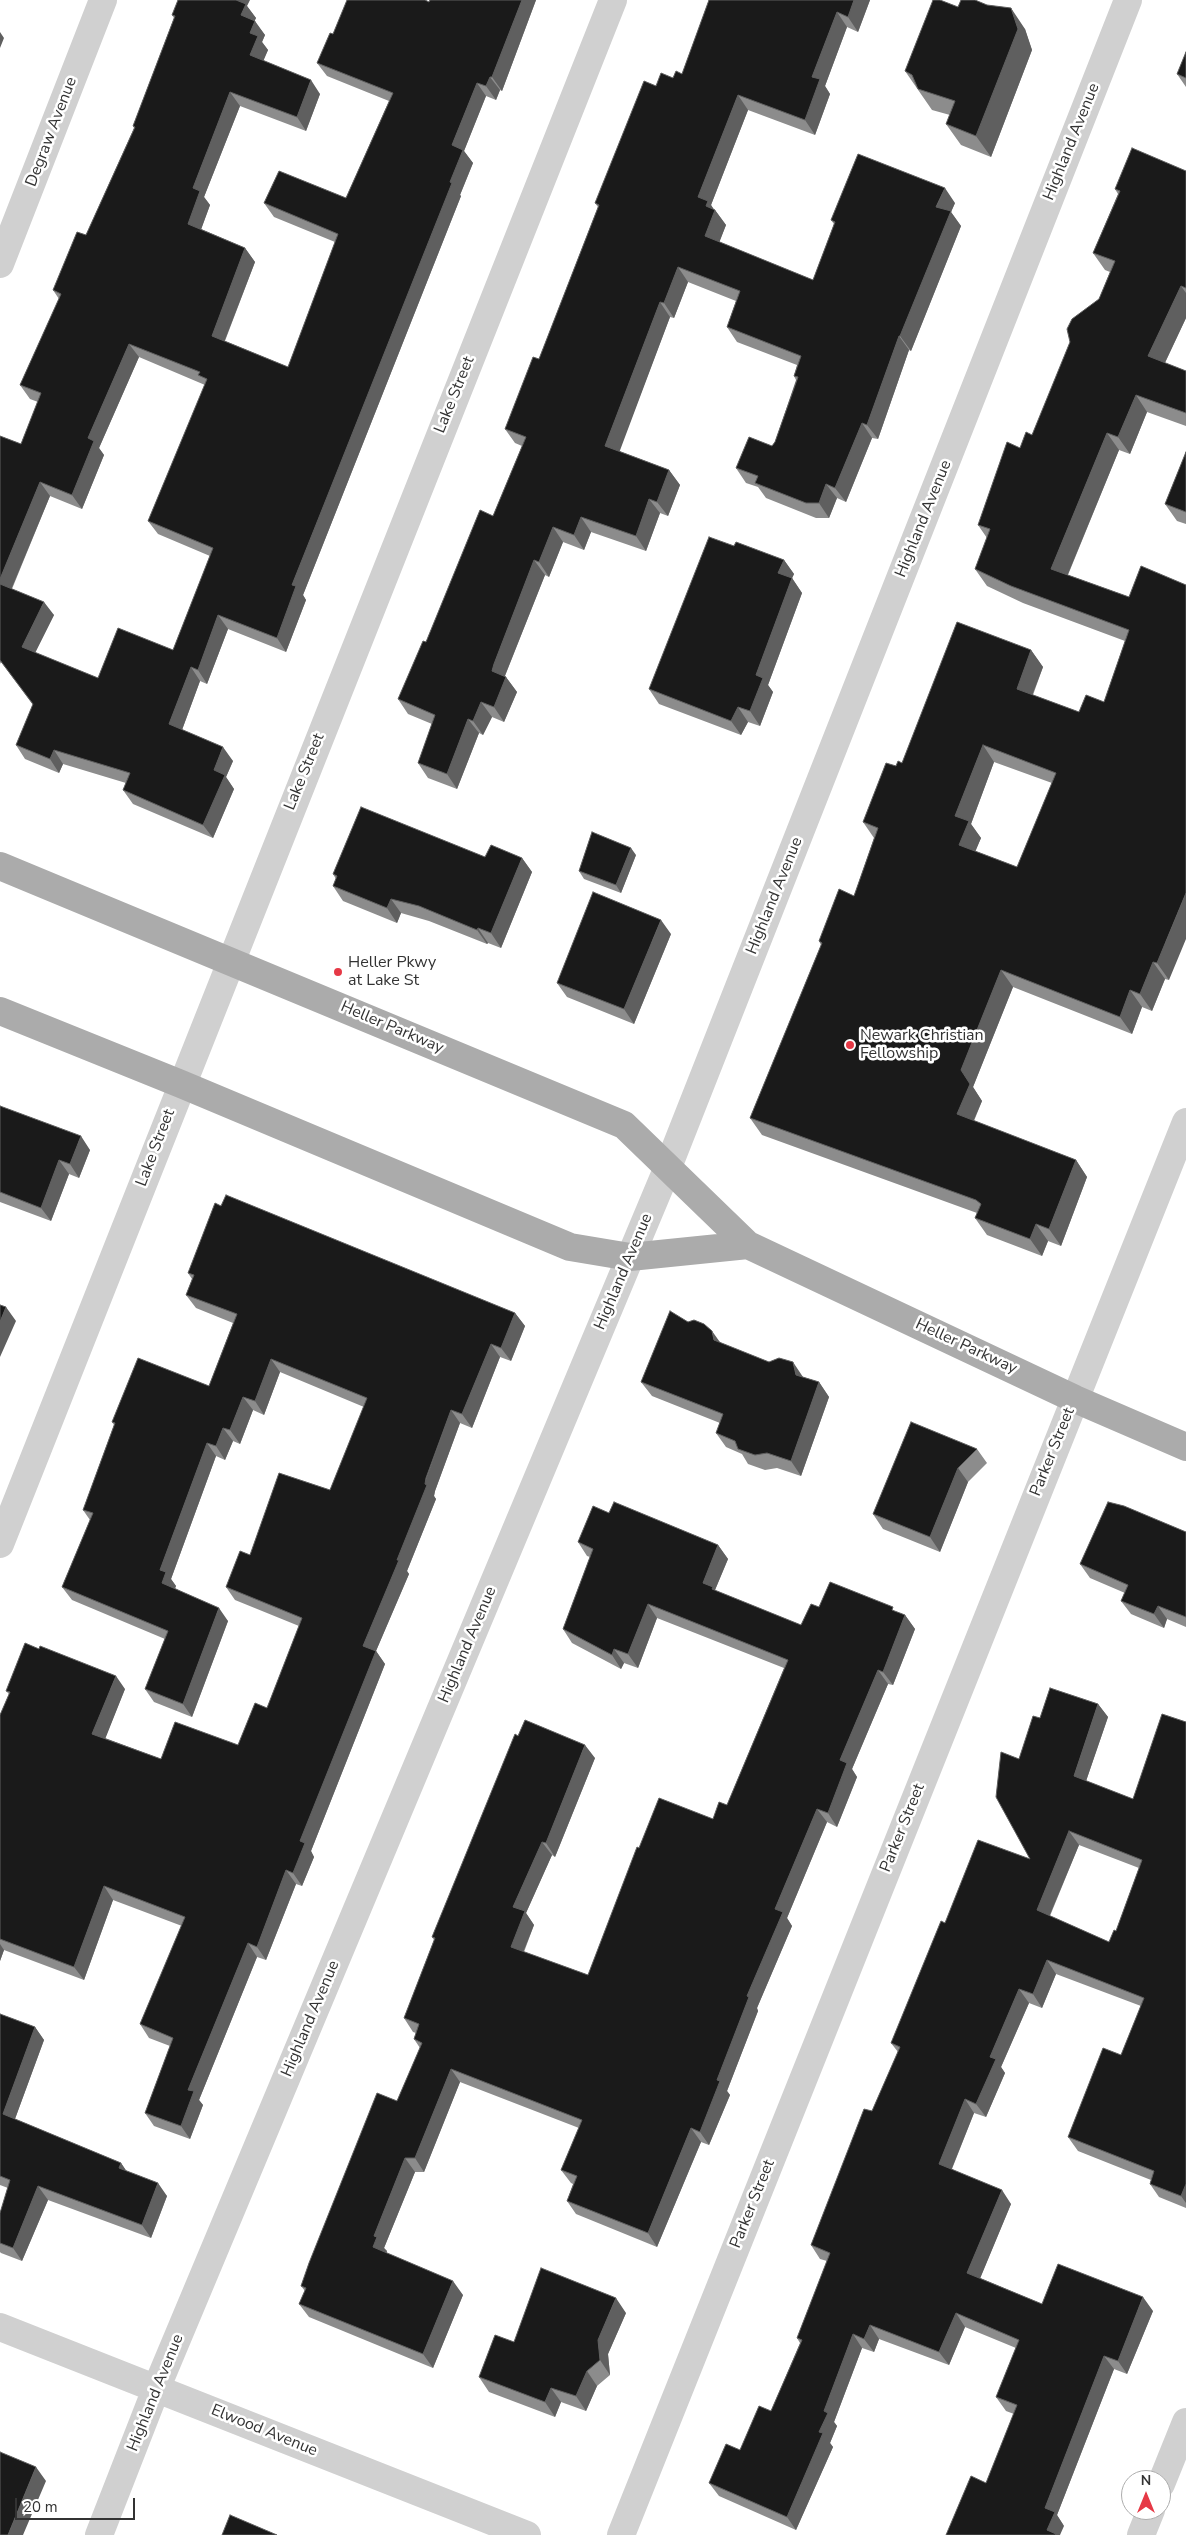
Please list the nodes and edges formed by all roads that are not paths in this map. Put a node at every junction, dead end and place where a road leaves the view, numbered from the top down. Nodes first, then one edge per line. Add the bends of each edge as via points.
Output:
1 (103, 0) edge
2 (613, 0) edge
3 (1128, 0) edge
4 (0, 264) edge
5 (0, 866) edge
6 (230, 960) junction
7 (0, 1011) edge
8 (181, 1084) junction
9 (1186, 1122) edge
10 (668, 1167) junction
11 (748, 1245) junction
12 (630, 1256) junction
13 (1075, 1399) junction
14 (1186, 1446) edge
15 (0, 1544) edge
16 (0, 2327) edge
17 (156, 2389) junction
18 (1186, 2422) edge
19 (1167, 2470) edge
20 (1147, 2520) edge
21 (99, 2535) edge
22 (527, 2535) edge
23 (621, 2535) edge
24 (1140, 2535) edge

1 - 4 street, Degraw Avenue
2 - 6 street, Lake Street
3 - 10 street, Highland Avenue
5 - 6 main road, Heller Parkway
6 - 8 street, Lake Street
6 - 10 main road, Heller Parkway via 624,1125
7 - 8 main road
8 - 12 main road via 570,1247
8 - 15 street, Lake Street
9 - 13 street, Parker Street
10 - 11 main road, Heller Parkway
10 - 12 street, Highland Avenue
11 - 12 main road
11 - 13 main road, Heller Parkway
12 - 17 street, Highland Avenue
13 - 14 main road, Heller Parkway
13 - 23 street, Parker Street
16 - 17 street, Elwood Avenue
17 - 21 street, Highland Avenue
17 - 22 street, Elwood Avenue
18 - 19 street
20 - 24 street

